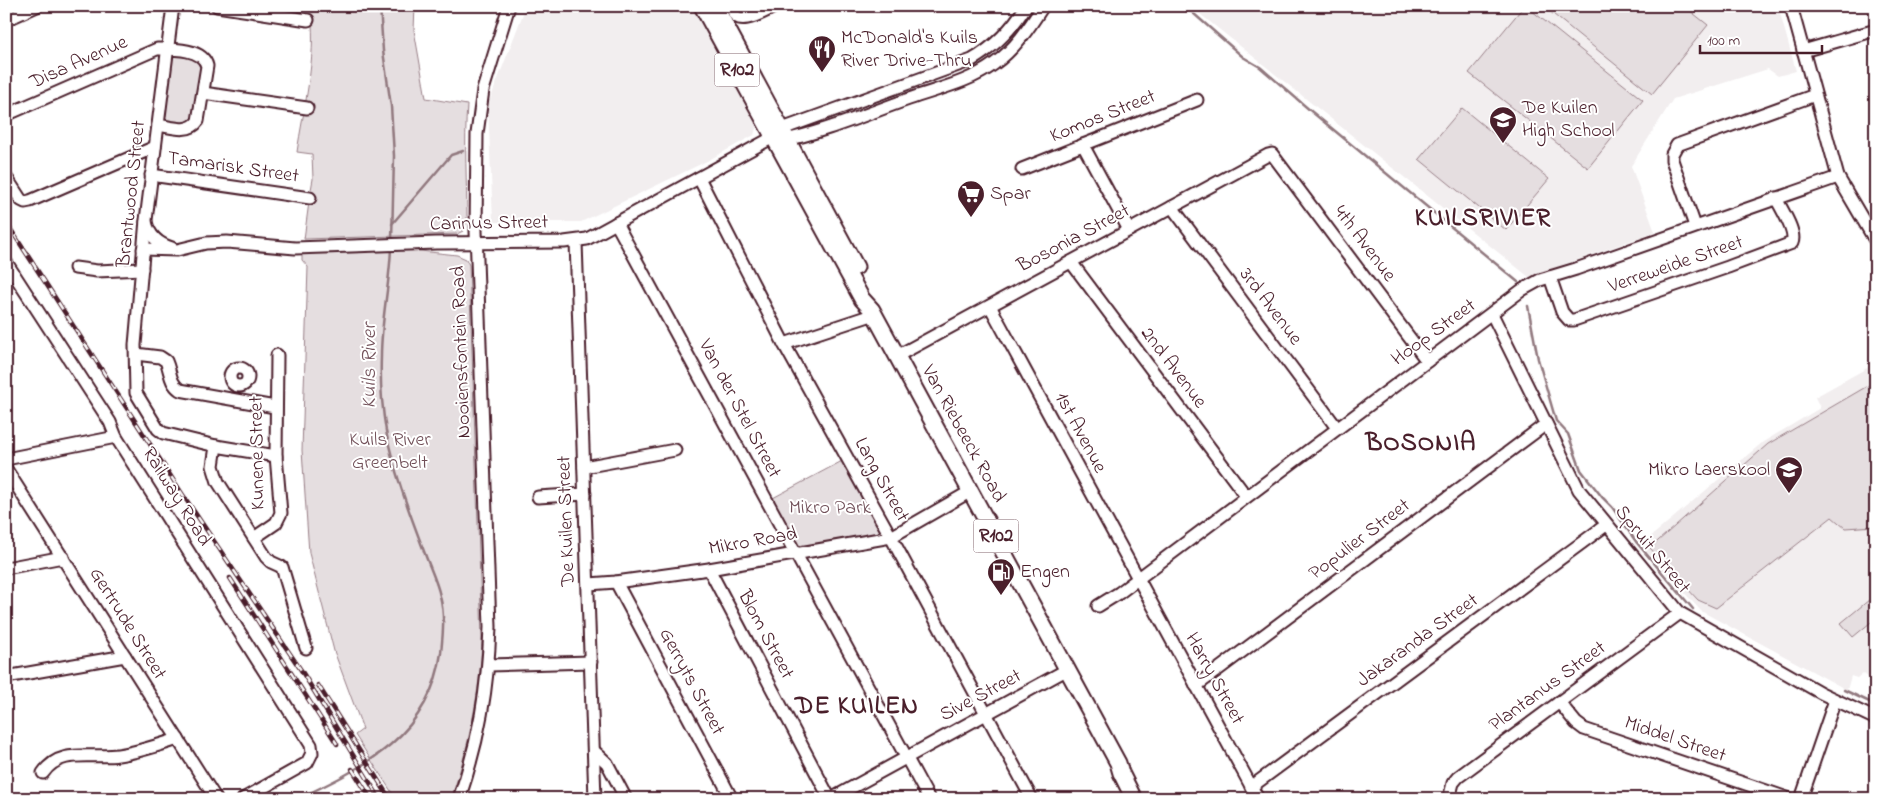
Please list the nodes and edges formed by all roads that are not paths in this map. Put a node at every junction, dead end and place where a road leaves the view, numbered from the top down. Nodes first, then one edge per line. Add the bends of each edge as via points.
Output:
1 (37, 6) edge
2 (173, 6) edge
3 (217, 6) edge
4 (510, 6) edge
5 (516, 6) edge
6 (702, 6) edge
7 (715, 6) edge
8 (732, 6) edge
9 (776, 6) edge
10 (1026, 6) edge
11 (1043, 6) edge
12 (1791, 6) edge
13 (6, 20) edge
14 (308, 20) dead end
15 (1876, 30) edge
16 (499, 41) junction
17 (167, 49) junction
18 (1803, 51) junction
19 (203, 93) junction
20 (1815, 95) junction
21 (1197, 100) dead end
22 (307, 108) dead end
23 (6, 115) edge
24 (158, 125) junction
25 (777, 137) junction
26 (1083, 145) junction
27 (155, 147) junction
28 (1268, 155) joint
29 (1022, 170) dead end
30 (152, 175) junction
31 (1838, 177) junction
32 (6, 178) edge
33 (699, 178) junction
34 (310, 198) dead end
35 (1776, 198) junction
36 (1172, 207) junction
37 (146, 220) junction
38 (616, 223) junction
39 (1696, 226) junction
40 (1130, 230) junction
41 (576, 242) junction
42 (1876, 242) edge
43 (476, 243) junction
44 (186, 247) junction
45 (143, 249) junction
46 (6, 262) edge
47 (1071, 262) junction
48 (75, 268) dead end
49 (142, 270) junction
50 (1550, 277) junction
51 (990, 306) junction
52 (874, 312) junction
53 (1492, 314) junction
54 (784, 344) junction
55 (136, 354) junction
56 (277, 355) dead end
57 (898, 356) junction
58 (1427, 361) junction
59 (237, 386) dead end
60 (234, 400) junction
61 (275, 407) junction
62 (1546, 424) junction
63 (1337, 428) junction
64 (116, 437) junction
65 (216, 446) junction
66 (675, 450) dead end
67 (276, 456) junction
68 (6, 459) edge
69 (584, 467) junction
70 (6, 469) edge
71 (971, 491) junction
72 (585, 494) junction
73 (1246, 496) junction
74 (538, 497) dead end
75 (1606, 525) junction
76 (891, 536) junction
77 (254, 538) junction
78 (797, 554) junction
79 (63, 557) junction
80 (6, 568) edge
81 (709, 569) junction
82 (1137, 578) junction
83 (616, 582) junction
84 (588, 584) junction
85 (1098, 606) dead end
86 (1680, 613) junction
87 (306, 648) dead end
88 (125, 656) junction
89 (591, 662) junction
90 (489, 664) junction
91 (1068, 669) junction
92 (6, 677) edge
93 (1196, 686) junction
94 (1835, 700) junction
95 (1559, 702) junction
96 (986, 715) junction
97 (1876, 719) edge
98 (178, 739) junction
99 (594, 751) junction
100 (906, 758) junction
101 (1118, 763) junction
102 (43, 773) dead end
103 (1251, 787) junction
104 (216, 799) edge
105 (242, 799) edge
106 (459, 799) edge
107 (595, 799) edge
108 (626, 799) edge
109 (732, 799) edge
110 (831, 799) edge
111 (928, 799) edge
112 (1032, 799) edge
113 (1134, 799) edge
114 (1146, 799) edge
115 (1258, 799) edge
116 (1449, 799) edge
117 (1790, 799) edge
118 (1802, 799) edge

1 - 13 street
2 - 17 street, Brantwood Street
3 - 14 street
4 - 16 street, Nooiensfontein Road
5 - 16 street, Nooiensfontein Road
6 - 25 main road, Van Riebeeck Road / R102
7 - 25 main road, Van Riebeeck Road / R102
8 - 9 street via 738,18 746,19
10 - 25 street, Carinus Street via 1000,40 972,60
11 - 25 street, Carinus Street via 1022,38 988,68 962,80
12 - 18 street
15 - 18 street
16 - 43 street, Nooiensfontein Road via 486,78 478,116
17 - 19 street via 196,54 205,59
17 - 23 street, Disa Avenue via 157,49
17 - 24 street, Brantwood Street
18 - 20 street
19 - 22 street
19 - 24 street via 195,126 184,129
20 - 31 street
20 - 39 street via 1677,145 1672,160
21 - 26 street, Komos Street
24 - 27 street, Brantwood Street
25 - 33 street, Carinus Street
25 - 52 main road, Van Riebeeck Road / R102 via 848,250
26 - 29 street, Komos Street
26 - 40 street
27 - 30 street, Brantwood Street
27 - 32 street via 30,202 21,200
28 - 36 street, Bosonia Street
28 - 58 street, 4th Avenue via 1275,156
30 - 34 street, Tamarisk Street
30 - 37 street, Brantwood Street
31 - 35 street, Hoop Street
31 - 42 street
33 - 38 street, Carinus Street
33 - 54 street, Lang Street
35 - 39 street, Hoop Street
35 - 50 street, Verreweide Street via 1792,230 1792,243 1728,267 1574,320 1569,320 1562,312
36 - 40 street, Bosonia Street
36 - 63 street, 3rd Avenue
37 - 44 street, Carinus Street via 149,230 159,242 175,248
37 - 45 street, Brantwood Street
38 - 41 street, Carinus Street
38 - 78 street, Van der Stel Street
39 - 50 street, Hoop Street
40 - 47 street, Bosonia Street
41 - 43 street, Carinus Street
41 - 69 street, De Kuilen Street
43 - 44 street, Carinus Street via 295,248 227,242
43 - 90 street, Nooiensfontein Road
44 - 45 street, Carinus Street via 177,250
45 - 49 street, Brantwood Street
46 - 64 street, Railway Road via 110,422
47 - 51 street, Bosonia Street
47 - 73 street, 2nd Avenue
48 - 49 street
49 - 55 street, Brantwood Street
50 - 53 street, Hoop Street via 1522,290
51 - 57 street, Bosonia Street
51 - 82 street, 1st Avenue
52 - 54 street
52 - 57 main road, Van Riebeeck Road / R102
53 - 58 street, Hoop Street
53 - 62 street, Spruit Street
54 - 76 street, Lang Street
55 - 60 street via 160,357 166,361 171,380 180,390
55 - 65 street, Brantwood Street via 134,386 158,429
56 - 61 street, Kunene Street
57 - 71 main road, Van Riebeeck Road / R102
58 - 63 street, Hoop Street
59 - 60 street
60 - 61 street
61 - 67 street, Kunene Street
62 - 75 street, Spruit Street via 1579,490
62 - 93 street, Populier Street
63 - 73 street, Hoop Street
64 - 68 street
64 - 105 street, Railway Road via 311,745 310,760 304,765
65 - 67 street
65 - 77 street via 213,466 218,482
66 - 69 street
67 - 77 street, Kunene Street via 280,518
69 - 72 street, De Kuilen Street
70 - 79 street, Gertrude Street
71 - 76 street, Mikro Road
71 - 91 main road, Van Riebeeck Road / R102
72 - 74 street
72 - 84 street, De Kuilen Street
73 - 82 street, Hoop Street
75 - 86 street, Spruit Street
75 - 103 street, Jakaranda Street
76 - 78 street, Mikro Road
76 - 96 street, Lang Street
77 - 87 street via 269,560 282,567
78 - 81 street, Mikro Road
78 - 100 street, Van der Stel Street
79 - 80 street
79 - 88 street, Gertrude Street
81 - 83 street, Mikro Road
81 - 110 street, Blom Street
82 - 85 street, Hoop Street
82 - 93 street, Harry Street
83 - 84 street, Mikro Road
83 - 109 street, Gerryts Street
84 - 89 street, De Kuilen Street
86 - 94 street, Spruit Street
86 - 95 street, Plantanus Street
88 - 92 street
88 - 98 street, Gertrude Street
89 - 90 street
89 - 99 street, De Kuilen Street
90 - 106 street, Nooiensfontein Road via 478,735
91 - 96 street, Sive Street
91 - 101 main road, Van Riebeeck Road / R102
93 - 103 street, Harry Street
94 - 97 street, Spruit Street
94 - 118 street
95 - 116 street, Plantanus Street via 1458,777
95 - 117 street, Middel Street via 1584,729
96 - 100 street, Sive Street
96 - 112 street, Lang Street
98 - 102 street via 119,755 62,758 49,764
98 - 104 street, Gertrude Street
99 - 107 street, De Kuilen Street
99 - 108 street via 607,763
100 - 110 street, Sive Street
100 - 111 street, Van der Stel Street
101 - 113 main road, Van Riebeeck Road / R102
101 - 114 main road, Van Riebeeck Road / R102 via 1128,770
103 - 115 street, Harry Street

